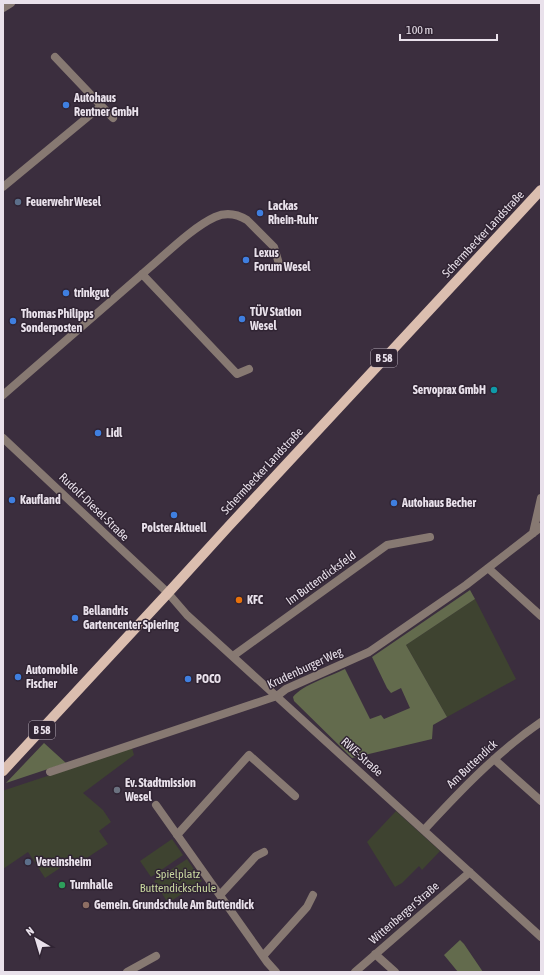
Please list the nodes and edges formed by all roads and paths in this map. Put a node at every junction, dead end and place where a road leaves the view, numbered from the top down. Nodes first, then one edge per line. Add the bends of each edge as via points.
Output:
1 (11, 3) edge
2 (3, 8) edge
3 (55, 57) dead end
4 (101, 106) junction
5 (113, 118) dead end
6 (3, 187) edge
7 (541, 190) edge
8 (280, 267) dead end
9 (142, 274) junction
10 (249, 369) dead end
11 (3, 395) edge
12 (3, 438) edge
13 (541, 498) edge
14 (541, 527) edge
15 (533, 533) junction
16 (430, 537) dead end
17 (488, 568) junction
18 (168, 593) junction
19 (541, 616) edge
20 (233, 656) junction
21 (277, 696) junction
22 (541, 722) edge
23 (494, 759) junction
24 (3, 771) edge
25 (50, 772) dead end
26 (296, 796) dead end
27 (541, 801) edge
28 (156, 805) dead end
29 (424, 830) junction
30 (177, 835) junction
31 (264, 852) dead end
32 (470, 872) junction
33 (220, 895) junction
34 (313, 895) dead end
35 (541, 936) edge
36 (375, 954) junction
37 (156, 956) dead end
38 (263, 956) junction
39 (127, 972) edge
40 (276, 972) edge
41 (355, 972) edge
42 (395, 972) edge

1 - 2 street
3 - 4 street
4 - 5 street
4 - 6 street
7 - 18 main road, Schermbecker Landstraße / B 58
8 - 9 street via 274,247 247,220 223,214 207,221 184,238
9 - 10 street via 237,374
9 - 11 street
12 - 18 street, Rudolf-Diesel-Straße
13 - 15 street
14 - 15 street, Krudenburger Weg
15 - 17 street, Krudenburger Weg
16 - 20 street, Im Buttendicksfeld via 387,545
17 - 19 street
17 - 21 street, Krudenburger Weg via 369,652 286,689
18 - 20 street, RWE-Straße via 187,615
18 - 24 main road, Schermbecker Landstraße / B 58
20 - 21 street, RWE-Straße
21 - 25 street, Krudenburger Weg
21 - 29 street, RWE-Straße
22 - 23 street, Am Buttendick
23 - 27 street
23 - 29 street, Am Buttendick
26 - 30 street via 249,755
28 - 30 street
29 - 32 street, RWE-Straße
30 - 33 street
31 - 33 street via 256,856
32 - 35 street, RWE-Straße
32 - 36 street, Wittenberger Straße
33 - 38 street
34 - 38 street via 307,907
36 - 41 street, Wittenberger Straße
36 - 42 street
37 - 39 street
38 - 40 street

